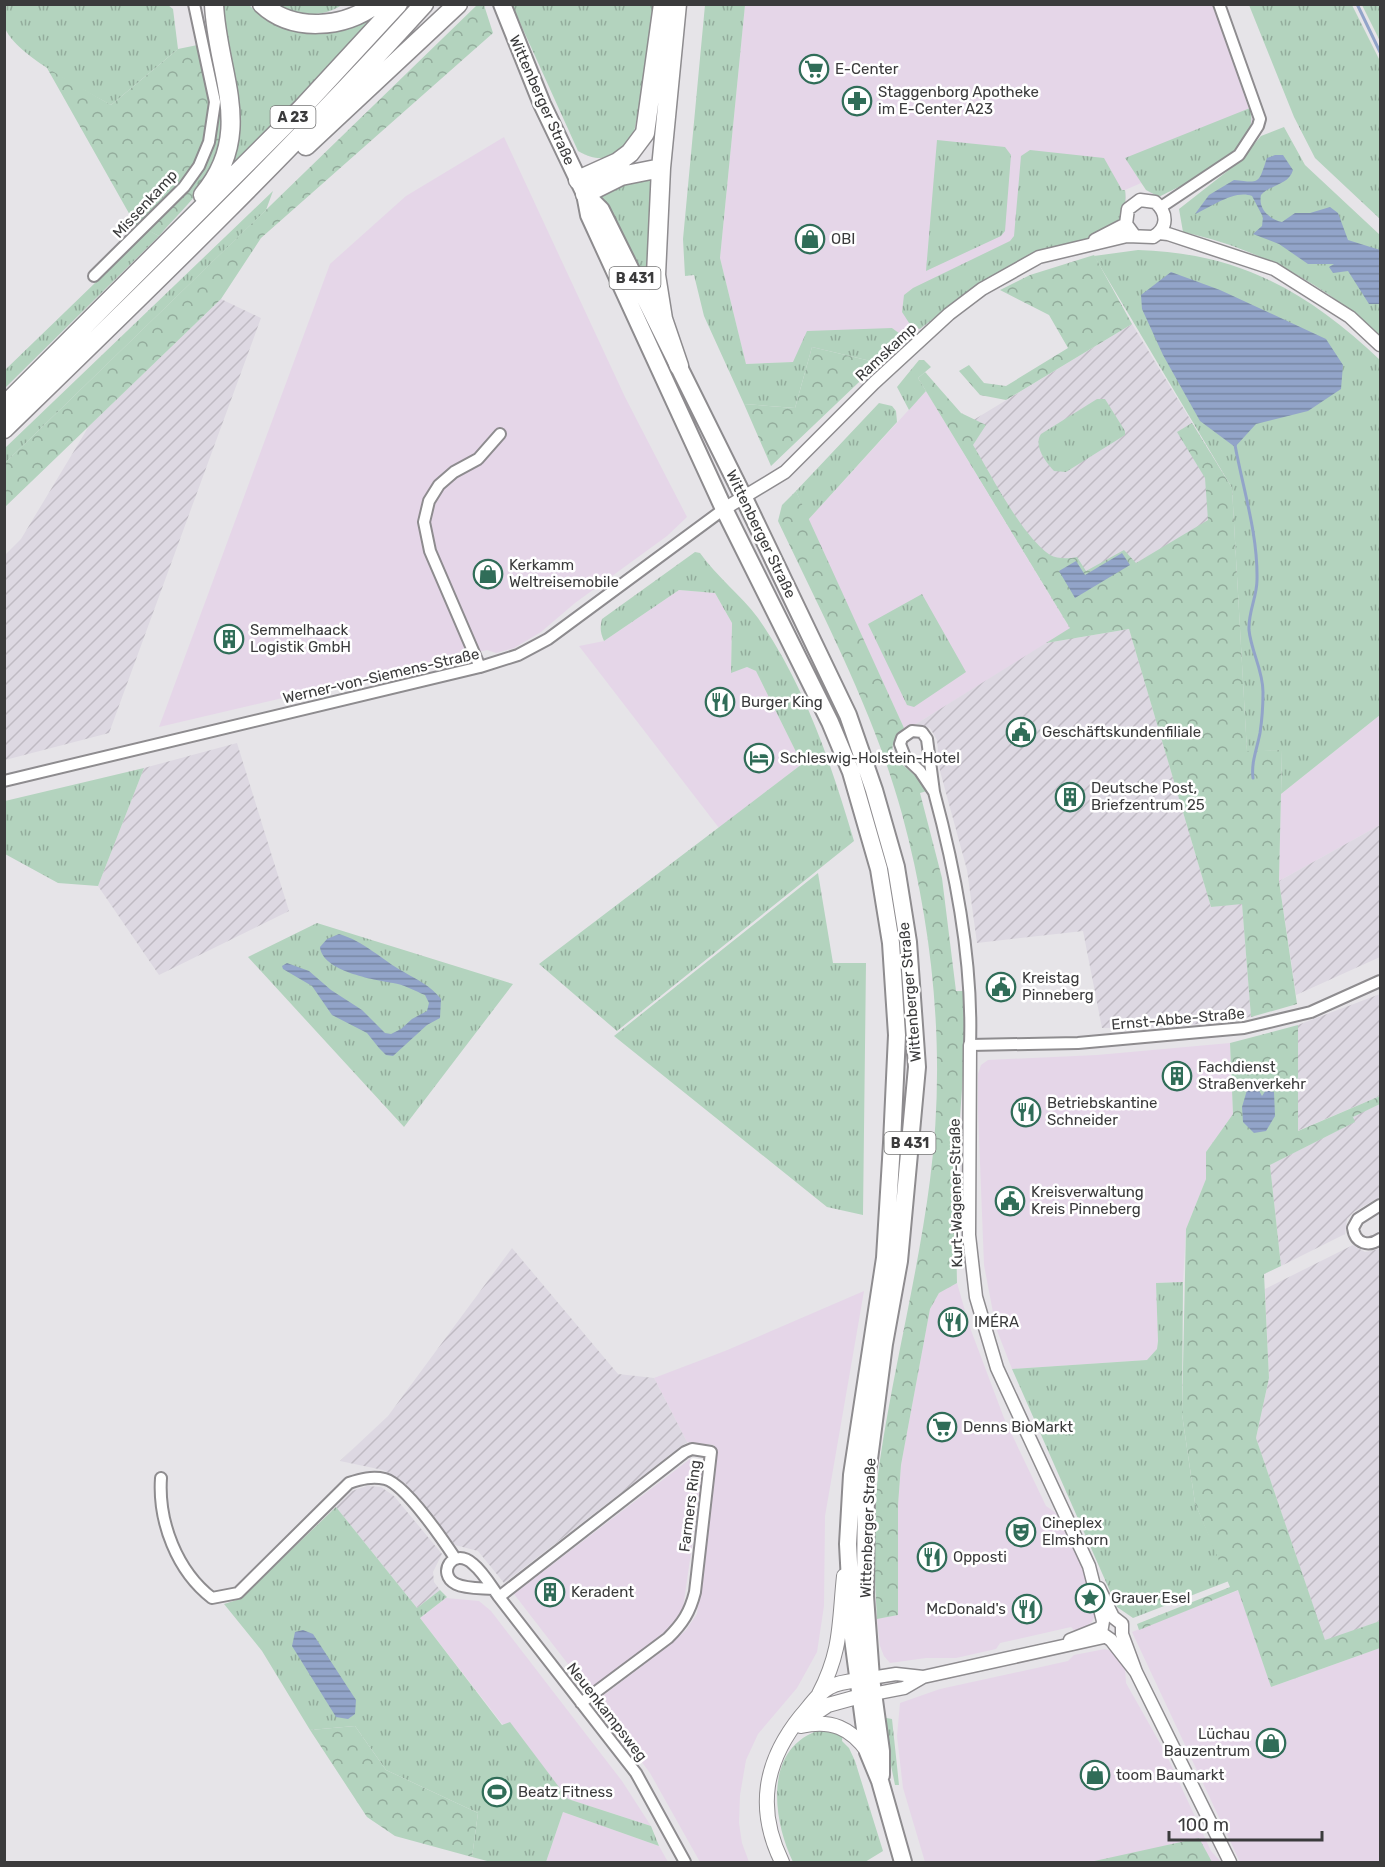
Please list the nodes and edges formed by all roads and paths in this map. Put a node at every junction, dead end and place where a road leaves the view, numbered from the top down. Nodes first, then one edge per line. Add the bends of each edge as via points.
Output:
1 (194, 4) edge
2 (214, 4) edge
3 (262, 4) edge
4 (376, 4) edge
5 (398, 4) edge
6 (424, 4) edge
7 (458, 4) edge
8 (502, 4) edge
9 (663, 4) edge
10 (677, 4) edge
11 (1219, 4) edge
12 (272, 166) junction
13 (661, 168) junction
14 (581, 187) junction
15 (1161, 207) junction
16 (1126, 224) junction
17 (184, 227) junction
18 (1159, 233) junction
19 (1134, 235) junction
20 (1086, 246) junction
21 (94, 276) dead end
22 (1380, 345) edge
23 (679, 366) junction
24 (4, 406) edge
25 (4, 429) edge
26 (500, 434) dead end
27 (744, 498) junction
28 (724, 509) junction
29 (480, 668) junction
30 (4, 781) edge
31 (934, 792) junction
32 (1380, 981) edge
33 (970, 1045) junction
34 (1380, 1205) edge
35 (1380, 1239) edge
36 (161, 1478) dead end
37 (848, 1544) junction
38 (455, 1558) junction
39 (496, 1593) junction
40 (1109, 1630) junction
41 (866, 1687) junction
42 (818, 1695) junction
43 (581, 1704) junction
44 (799, 1726) junction
45 (868, 1752) junction
46 (774, 1761) junction
47 (880, 1781) junction
48 (774, 1847) junction
49 (685, 1863) edge
50 (774, 1863) edge
51 (782, 1863) edge
52 (903, 1863) edge
53 (1230, 1863) edge

1 - 21 street, Missenkamp via 215,102 209,142 184,187
2 - 17 highway via 232,128 219,172 184,218
3 - 4 highway via 286,18 310,25 339,22
5 - 17 highway, A 23
6 - 12 highway, A 23
7 - 12 highway via 332,124 281,166
8 - 14 main road, Wittenberger Straße / B 431
9 - 14 highway via 645,133 630,153
10 - 13 highway
11 - 15 street via 1260,118 1258,126 1239,154
12 - 25 highway, A 23
13 - 14 highway
13 - 23 highway via 656,275 663,319
14 - 23 main road, Wittenberger Straße / B 431 via 601,210
14 - 28 main road, Wittenberger Straße / B 431 via 589,215
15 - 16 street, Ramskamp via 1148,199 1133,203
15 - 18 street via 1165,220
16 - 19 street
16 - 20 street, Ramskamp
17 - 24 highway, A 23
18 - 19 street, Ramskamp via 1147,238
18 - 22 street, Ramskamp via 1274,269 1350,317
19 - 20 street, Ramskamp
20 - 27 street, Ramskamp via 1039,257 982,289 881,376 785,472
23 - 27 main road, Wittenberger Straße / B 431
26 - 29 street via 478,459 439,486 429,501 424,522 429,551
27 - 28 street, Ramskamp
27 - 41 main road, Wittenberger Straße / B 431 via 855,735 896,867 908,942 917,1067 898,1261 866,1482
28 - 29 street, Werner-von-Siemens-Straße via 548,639
28 - 37 main road, Wittenberger Straße / B 431 via 787,631 851,772 879,869 891,943 897,1035 885,1258 852,1475
29 - 30 street, Werner-von-Siemens-Straße
31 - 31 street, Kurt-Wagener-Straße via 927,739 922,732 912,730 902,738 902,750
31 - 33 street, Kurt-Wagener-Straße via 960,911
32 - 33 street, Ernst-Abbe-Straße via 1311,1012 1244,1029 1078,1042
33 - 40 street, Kurt-Wagener-Straße via 969,1235 976,1297 997,1368 1091,1573
34 - 35 street via 1358,1219 1353,1228 1362,1243
36 - 38 street, Neuenkampsweg via 161,1508 183,1568 212,1598 238,1593 349,1483 366,1477 386,1479 400,1488
37 - 41 main road, Wittenberger Straße / B 431
37 - 42 main road via 838,1645 834,1664
38 - 39 street, Neuenkampsweg via 472,1562
38 - 39 street via 447,1572 451,1581 458,1586
39 - 43 street, Neuenkampsweg
39 - 43 street, Farmers Ring via 685,1452 711,1452 690,1612 668,1638
40 - 41 street via 923,1677 904,1688
40 - 53 street, Kurt-Wagener-Straße via 1136,1672
41 - 42 main road via 829,1687
41 - 44 main road via 828,1705
41 - 45 main road, B 431
41 - 47 main road, B 431 via 881,1751
42 - 46 main road via 784,1737
43 - 49 street, Neuenkampsweg via 636,1773
44 - 45 main road via 843,1726
44 - 46 main road
45 - 47 main road, B 431
46 - 48 main road via 766,1802
47 - 52 main road, B 431
48 - 50 street
48 - 51 main road

